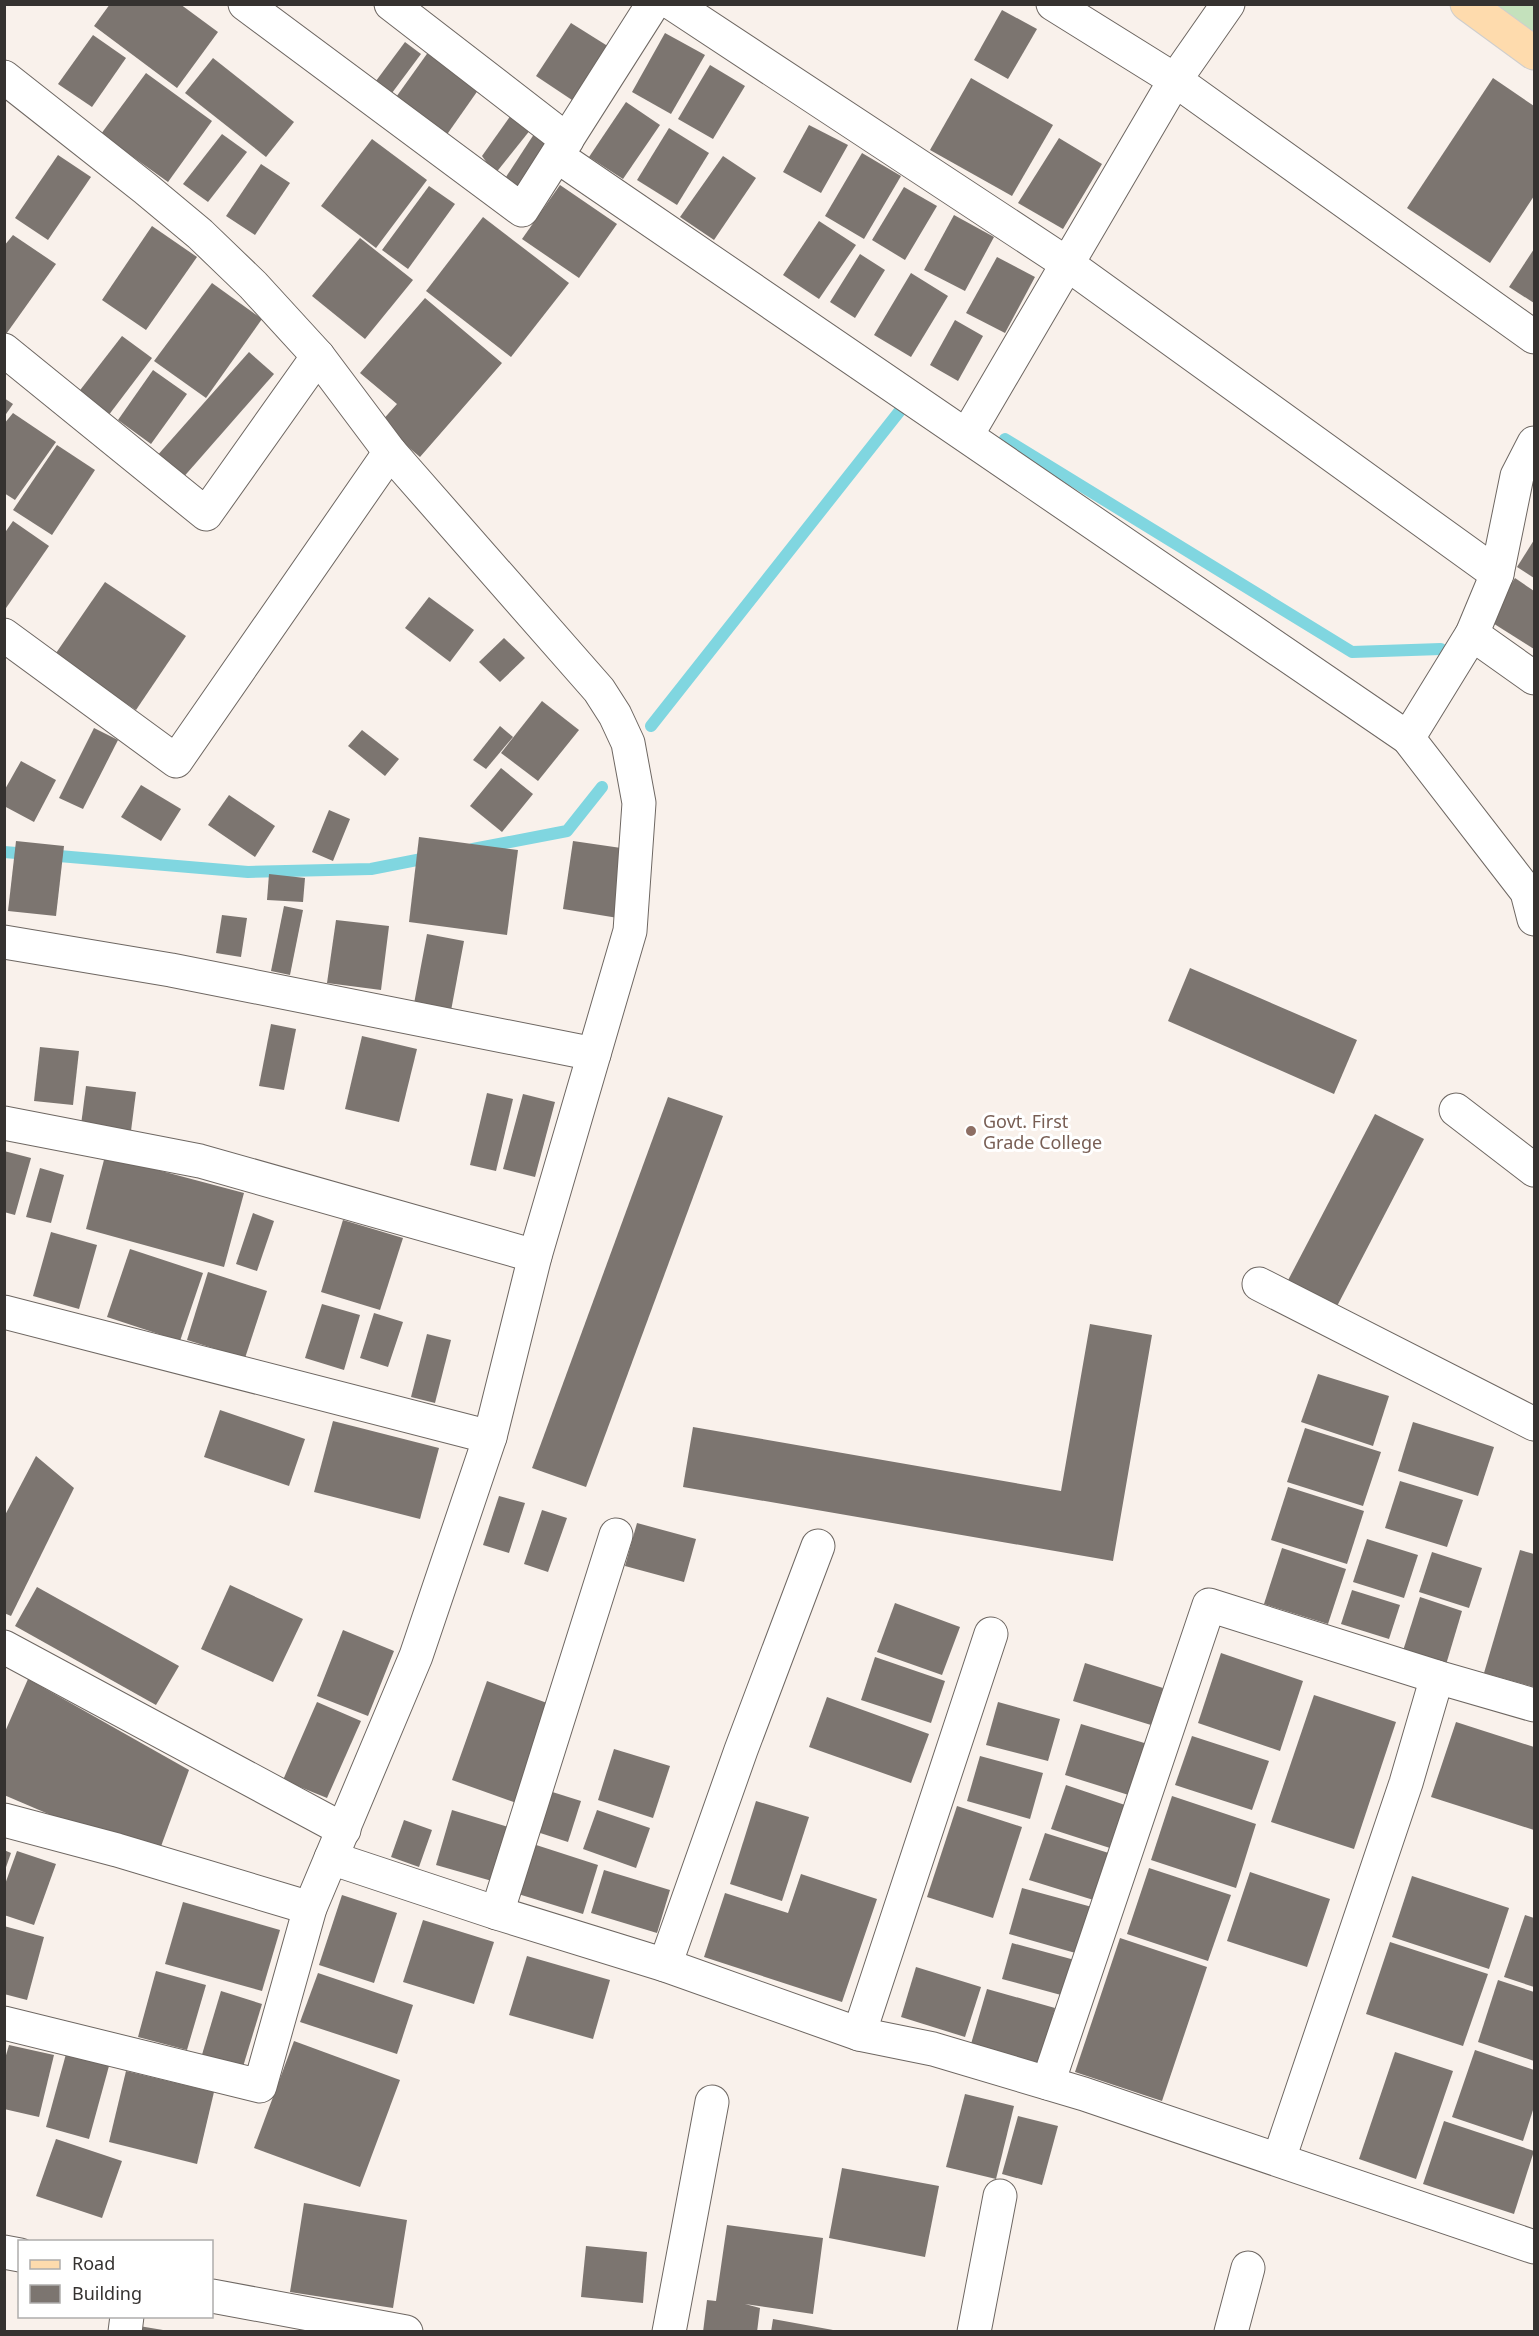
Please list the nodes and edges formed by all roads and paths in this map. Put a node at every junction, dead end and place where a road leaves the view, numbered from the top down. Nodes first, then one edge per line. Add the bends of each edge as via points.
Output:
1 (245, 4) edge
2 (392, 4) edge
3 (653, 4) edge
4 (673, 4) edge
5 (1053, 4) edge
6 (1228, 4) edge
7 (1467, 4) edge
8 (1534, 53) edge
9 (4, 77) edge
10 (1175, 80) junction
11 (562, 148) junction
12 (1066, 263) junction
13 (1534, 337) edge
14 (4, 350) edge
15 (318, 356) junction
16 (967, 435) junction
17 (1534, 443) edge
18 (390, 452) junction
19 (1526, 482) edge
20 (1497, 574) junction
21 (4, 635) edge
22 (1471, 636) junction
23 (1534, 678) edge
24 (1408, 738) junction
25 (1534, 919) edge
26 (4, 942) edge
27 (594, 1054) junction
28 (1456, 1110) dead end
29 (4, 1123) edge
30 (1534, 1170) edge
31 (535, 1256) junction
32 (1259, 1284) dead end
33 (4, 1312) edge
34 (1534, 1424) edge
35 (490, 1437) junction
36 (616, 1535) dead end
37 (818, 1546) dead end
38 (992, 1634) dead end
39 (4, 1647) edge
40 (1437, 1677) junction
41 (1534, 1704) edge
42 (4, 1820) edge
43 (337, 1844) junction
44 (310, 1908) junction
45 (497, 1913) junction
46 (665, 1965) junction
47 (4, 2023) edge
48 (859, 2034) junction
49 (1048, 2083) junction
50 (712, 2102) dead end
51 (1279, 2159) junction
52 (1000, 2196) dead end
53 (1534, 2247) edge
54 (1248, 2268) dead end
55 (213, 2296) edge
56 (406, 2331) edge
57 (669, 2331) edge
58 (974, 2331) edge
59 (1231, 2331) edge

1 - 11 street via 522,210
2 - 11 street
3 - 11 street
4 - 12 street
5 - 10 street
6 - 10 street
7 - 8 main road
9 - 15 street via 200,234
10 - 12 street
10 - 13 street
11 - 16 street
12 - 16 street
12 - 20 street
14 - 15 street via 206,514
15 - 18 street
16 - 24 street
17 - 19 street
18 - 21 street via 176,760
18 - 27 street via 592,681 628,743 639,803 630,931
19 - 20 street
20 - 22 street
22 - 23 street
22 - 24 street
24 - 25 street via 1527,891
26 - 27 street via 171,970
27 - 31 street
28 - 30 street
29 - 31 street via 200,1161
31 - 35 street
32 - 34 street
33 - 35 street
35 - 43 street via 416,1656
36 - 45 street
37 - 46 street
38 - 48 street
39 - 43 street
40 - 41 street
40 - 49 street via 1209,1605
40 - 51 street via 1406,1783
42 - 44 street
43 - 44 street
43 - 45 street
44 - 47 street via 260,2086
45 - 46 street
46 - 48 street
48 - 49 street via 933,2049
49 - 51 street
50 - 57 street
51 - 53 street
52 - 58 street
54 - 59 street
55 - 56 street

